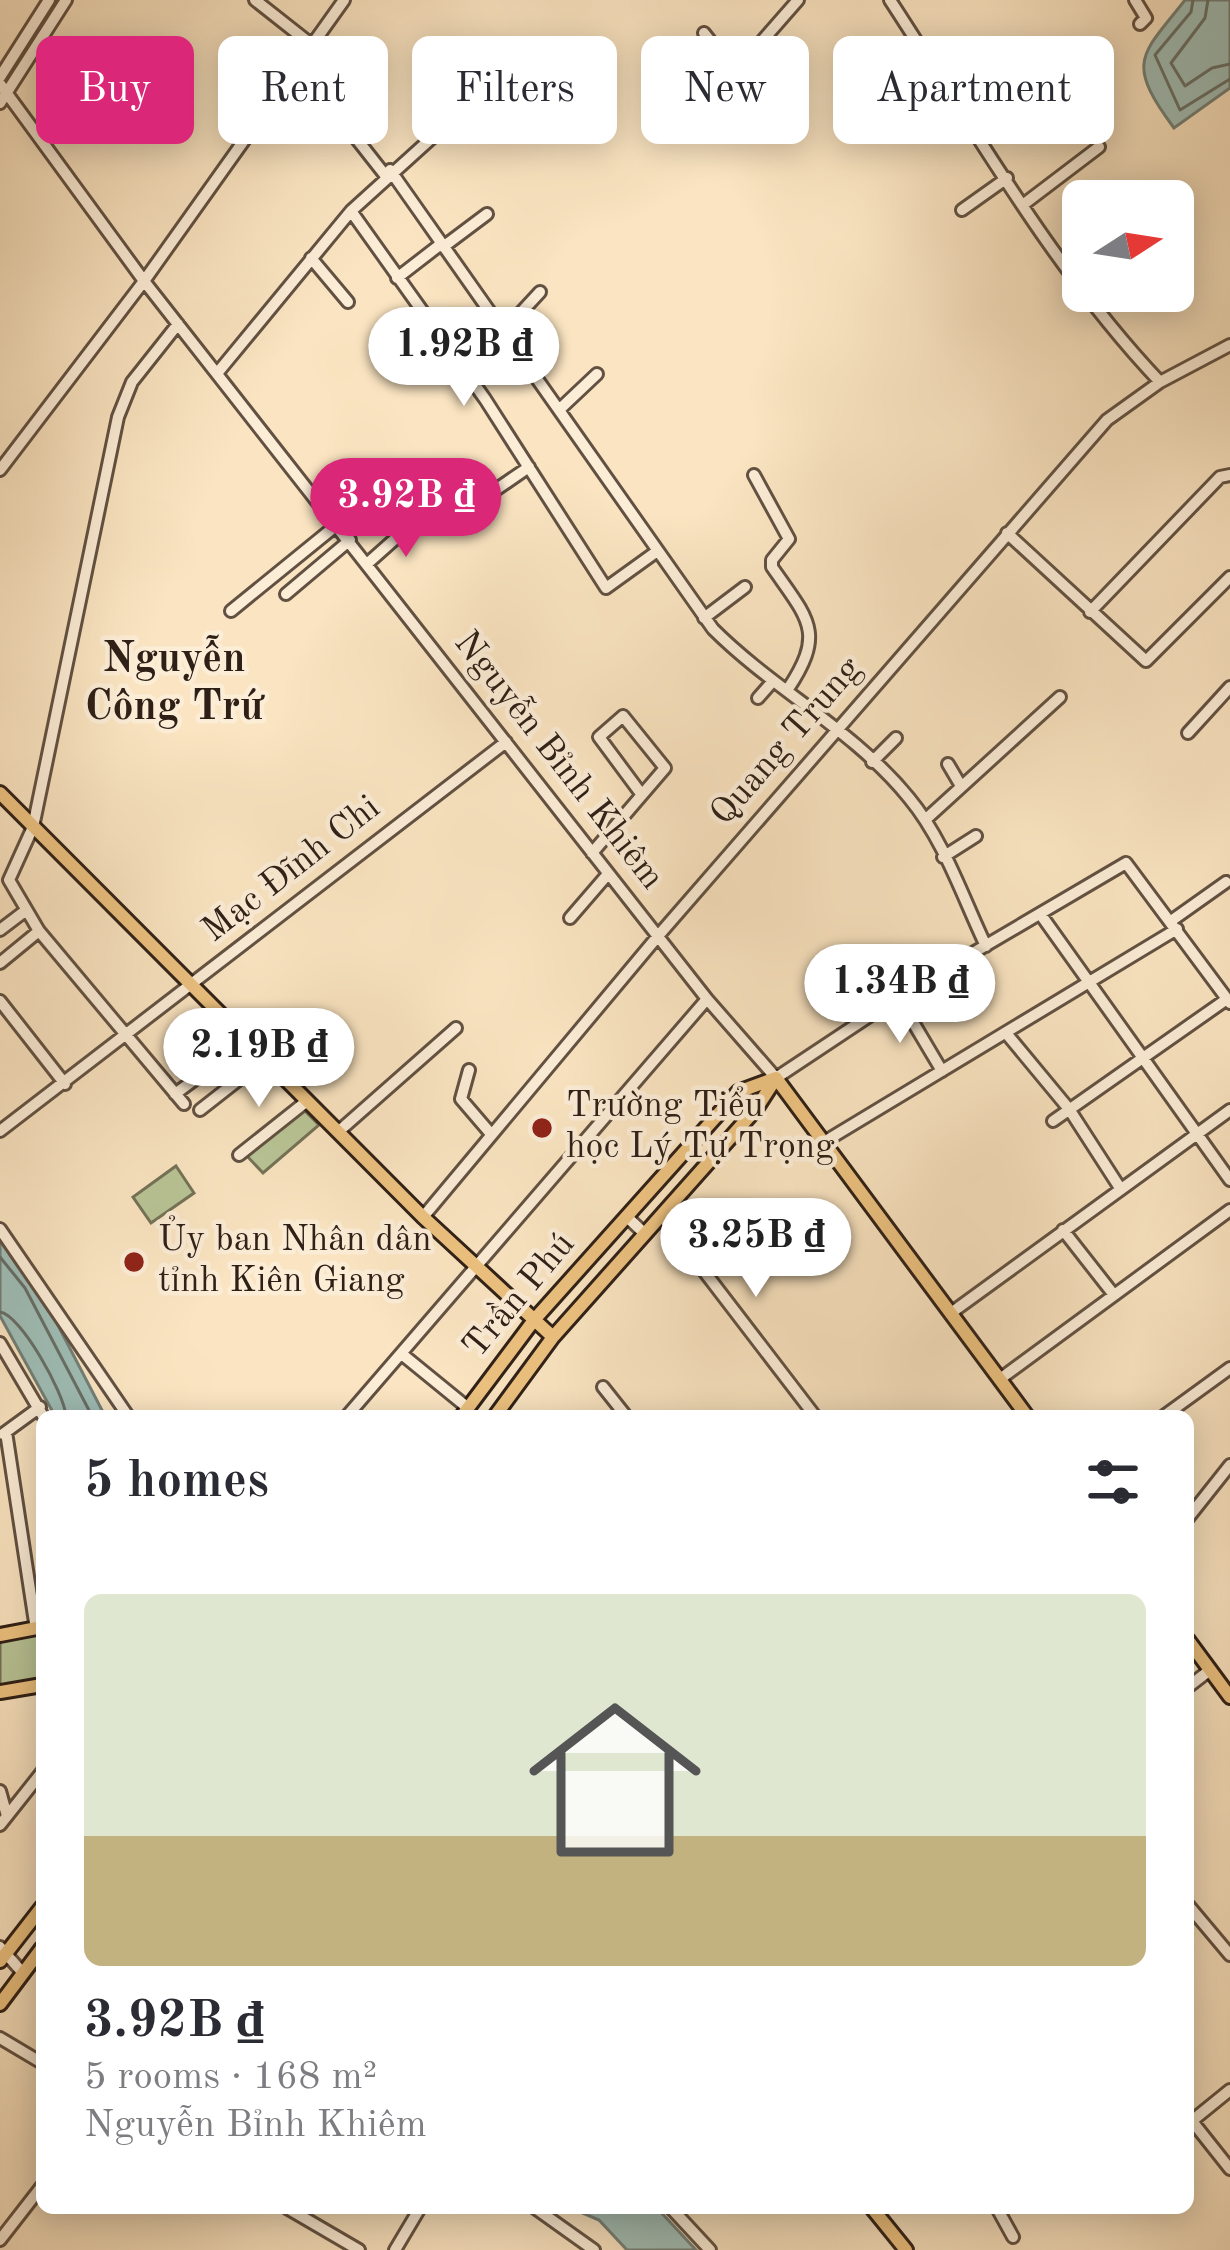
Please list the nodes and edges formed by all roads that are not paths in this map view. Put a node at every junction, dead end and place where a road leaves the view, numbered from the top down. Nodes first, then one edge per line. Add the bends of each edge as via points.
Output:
1 (49, 0) edge
2 (66, 0) edge
3 (255, 0) edge
4 (344, 0) edge
5 (798, 0) edge
6 (890, 0) edge
7 (1135, 0) edge
8 (1140, 23) dead end
9 (704, 33) dead end
10 (301, 36) edge
11 (318, 36) edge
12 (914, 36) edge
13 (2, 90) edge
14 (242, 144) edge
15 (363, 144) edge
16 (423, 144) edge
17 (985, 144) edge
18 (1099, 147) dead end
19 (388, 173) junction
20 (1007, 178) junction
21 (1024, 204) junction
22 (962, 210) dead end
23 (351, 211) junction
24 (487, 214) dead end
25 (442, 245) junction
26 (311, 258) junction
27 (397, 278) junction
28 (144, 281) junction
29 (540, 292) dead end
30 (348, 302) dead end
31 (178, 324) junction
32 (504, 331) junction
33 (1230, 345) edge
34 (219, 371) junction
35 (597, 374) dead end
36 (1160, 382) junction
37 (561, 408) junction
38 (529, 466) junction
39 (0, 470) edge
40 (754, 475) dead end
41 (1230, 475) edge
42 (338, 524) junction
43 (1007, 533) junction
44 (350, 541) junction
45 (656, 552) junction
46 (368, 563) junction
47 (1230, 577) edge
48 (745, 587) dead end
49 (286, 594) dead end
50 (231, 611) dead end
51 (1090, 612) junction
52 (704, 618) junction
53 (773, 681) junction
54 (1230, 687) edge
55 (788, 689) junction
56 (1060, 697) dead end
57 (758, 698) dead end
58 (838, 730) junction
59 (1188, 733) dead end
60 (896, 738) dead end
61 (506, 742) junction
62 (872, 762) junction
63 (948, 764) dead end
64 (961, 786) junction
65 (0, 793) edge
66 (642, 794) junction
67 (925, 820) junction
68 (33, 827) junction
69 (976, 836) dead end
70 (592, 853) junction
71 (944, 857) junction
72 (608, 874) junction
73 (5, 875) edge
74 (1226, 882) dead end
75 (25, 911) junction
76 (1041, 915) junction
77 (570, 918) dead end
78 (1174, 925) junction
79 (0, 930) edge
80 (39, 931) junction
81 (658, 936) junction
82 (986, 946) junction
83 (0, 964) edge
84 (1088, 982) junction
85 (191, 986) junction
86 (898, 997) junction
87 (706, 999) junction
88 (0, 1001) edge
89 (1229, 1001) edge
90 (456, 1028) dead end
91 (1006, 1033) junction
92 (128, 1036) junction
93 (1140, 1057) junction
94 (265, 1059) junction
95 (217, 1063) dead end
96 (469, 1070) dead end
97 (942, 1071) junction
98 (776, 1078) junction
99 (65, 1084) junction
100 (307, 1101) junction
101 (1069, 1109) junction
102 (200, 1110) dead end
103 (1230, 1110) edge
104 (1053, 1120) dead end
105 (0, 1131) edge
106 (338, 1132) junction
107 (1198, 1132) junction
108 (491, 1134) junction
109 (824, 1142) junction
110 (239, 1154) dead end
111 (1230, 1180) edge
112 (1120, 1189) junction
113 (1230, 1210) edge
114 (661, 1215) junction
115 (423, 1217) junction
116 (627, 1217) junction
117 (0, 1229) edge
118 (1063, 1230) junction
119 (644, 1233) junction
120 (474, 1265) junction
121 (1114, 1295) junction
122 (951, 1313) junction
123 (534, 1320) junction
124 (553, 1337) junction
125 (0, 1343) edge
126 (404, 1354) junction
127 (1230, 1368) edge
128 (1000, 1378) junction
129 (603, 1388) dead end
130 (40, 1410) edge
131 (124, 1410) edge
132 (353, 1410) edge
133 (466, 1410) edge
134 (471, 1410) edge
135 (499, 1410) edge
136 (621, 1410) edge
137 (810, 1410) edge
138 (1023, 1410) edge
139 (1172, 1410) edge
140 (36, 1415) edge
141 (3, 1434) edge
142 (1230, 1465) edge
143 (1194, 1510) edge
144 (36, 1612) edge
145 (36, 1629) edge
146 (0, 1635) edge
147 (1194, 1648) edge
148 (1230, 1668) edge
149 (1213, 1675) junction
150 (1194, 1685) edge
151 (36, 1686) edge
152 (0, 1692) edge
153 (1230, 1697) edge
154 (36, 1780) edge
155 (0, 1791) edge
156 (4, 1821) edge
157 (1194, 1911) edge
158 (36, 1914) edge
159 (1, 1954) edge
160 (36, 1955) edge
161 (1230, 1955) edge
162 (22, 1972) junction
163 (0, 2004) edge
164 (0, 2038) edge
165 (36, 2059) edge
166 (1230, 2090) edge
167 (1194, 2122) edge
168 (1230, 2169) edge
169 (36, 2192) edge
170 (297, 2214) edge
171 (416, 2214) edge
172 (544, 2214) edge
173 (677, 2214) edge
174 (877, 2214) edge
175 (1000, 2214) edge
176 (5, 2224) edge
177 (579, 2236) junction
178 (1013, 2237) dead end
179 (0, 2240) edge
180 (358, 2250) edge
181 (395, 2250) edge
182 (570, 2250) edge
183 (594, 2250) edge
184 (710, 2250) edge
185 (905, 2250) edge

1 - 13 street
2 - 13 street
3 - 10 street
4 - 11 street
5 - 9 street via 735,72
6 - 12 street
7 - 8 street via 1146,18
13 - 28 street, Nguyễn Bỉnh Khiêm
14 - 28 street
15 - 19 street
16 - 19 street
17 - 20 street
18 - 21 street
19 - 23 street
19 - 25 street
20 - 21 street
20 - 22 street
21 - 36 street via 1107,326
23 - 26 street
23 - 27 street
24 - 25 street
25 - 27 street
25 - 32 street
26 - 30 street
26 - 34 street
27 - 38 street
28 - 31 street, Nguyễn Bỉnh Khiêm
28 - 39 street
29 - 32 street
31 - 34 street, Nguyễn Bỉnh Khiêm
31 - 68 street via 132,382 118,416
32 - 37 street
33 - 36 street, Quang Trung
34 - 42 street, Nguyễn Bỉnh Khiêm
35 - 37 street
36 - 43 street, Quang Trung via 1107,420
37 - 45 street
38 - 45 street via 606,587
38 - 46 street via 446,524 432,506
40 - 55 street via 789,539 772,567 810,626 811,651
41 - 51 street
42 - 44 street, Nguyễn Bỉnh Khiêm
42 - 50 street
43 - 51 street
43 - 58 street, Quang Trung
44 - 46 street, Nguyễn Bỉnh Khiêm
44 - 49 street
45 - 52 street
46 - 61 street, Nguyễn Bỉnh Khiêm
47 - 51 street via 1146,661
48 - 52 street
52 - 53 street
53 - 55 street
53 - 57 street
54 - 59 street
55 - 58 street
56 - 64 street
58 - 62 street
58 - 81 street, Quang Trung
60 - 62 street
61 - 70 street, Nguyễn Bỉnh Khiêm
61 - 85 street, Mạc Đĩnh Chi
62 - 67 street
63 - 64 street
64 - 67 street
65 - 68 main road
66 - 66 street via 665,765 623,716 599,737
66 - 70 street
67 - 71 street
68 - 73 street
68 - 85 main road
69 - 71 street
70 - 72 street, Nguyễn Bỉnh Khiêm
71 - 82 street
72 - 77 street
72 - 81 street, Nguyễn Bỉnh Khiêm
73 - 75 street
74 - 78 street
75 - 79 street
75 - 80 street
76 - 78 street via 1120,864 1134,868
76 - 82 street
76 - 84 street
78 - 84 street
78 - 89 street
80 - 83 street
80 - 92 street
81 - 87 street, Nguyễn Bỉnh Khiêm
81 - 108 street, Quang Trung
82 - 86 street
84 - 91 street
84 - 93 street
85 - 92 street, Mạc Đĩnh Chi
85 - 94 main road
86 - 97 street
86 - 98 street
87 - 98 street, Nguyễn Bỉnh Khiêm
87 - 120 street
88 - 99 street
89 - 93 street
90 - 106 street
91 - 97 street
91 - 101 street
92 - 95 street via 179,1099
92 - 99 street, Mạc Đĩnh Chi
93 - 101 street
93 - 107 street
94 - 100 main road
94 - 102 street
96 - 108 street via 461,1099
97 - 109 street
98 - 109 main road, Nguyễn Bỉnh Khiêm
98 - 114 main road, Trần Phú
98 - 116 main road, Trần Phú via 738,1092
99 - 105 street, Mạc Đĩnh Chi
100 - 106 main road
100 - 110 street
101 - 104 street
101 - 112 street
103 - 107 street
106 - 115 main road
107 - 111 street
107 - 112 street
108 - 115 street, Quang Trung
109 - 122 main road, Nguyễn Bỉnh Khiêm
112 - 118 street
113 - 121 street
114 - 119 main road, Trần Phú
114 - 137 street
115 - 120 main road
116 - 119 street
116 - 123 main road, Trần Phú
117 - 131 street
118 - 121 street
118 - 122 street
119 - 124 main road, Trần Phú
120 - 123 main road
120 - 126 street
121 - 128 street
122 - 128 main road, Nguyễn Bỉnh Khiêm
123 - 124 main road
123 - 134 main road, Trần Phú
124 - 135 main road, Trần Phú
125 - 130 street
126 - 132 street
126 - 133 street
127 - 139 street
128 - 138 main road, Nguyễn Bỉnh Khiêm
129 - 136 street
140 - 141 street
141 - 144 street
142 - 143 street
145 - 146 main road
147 - 149 main road
148 - 149 street
149 - 150 street
149 - 153 main road
151 - 152 main road
154 - 156 street
155 - 156 street
157 - 161 street
158 - 159 main road
159 - 162 street
160 - 162 main road
162 - 163 main road
164 - 165 street
166 - 167 street
167 - 168 street
169 - 176 street
170 - 180 street
171 - 181 street
172 - 177 street
173 - 184 street
174 - 185 main road
175 - 178 street
176 - 179 street
177 - 182 street
177 - 183 street

